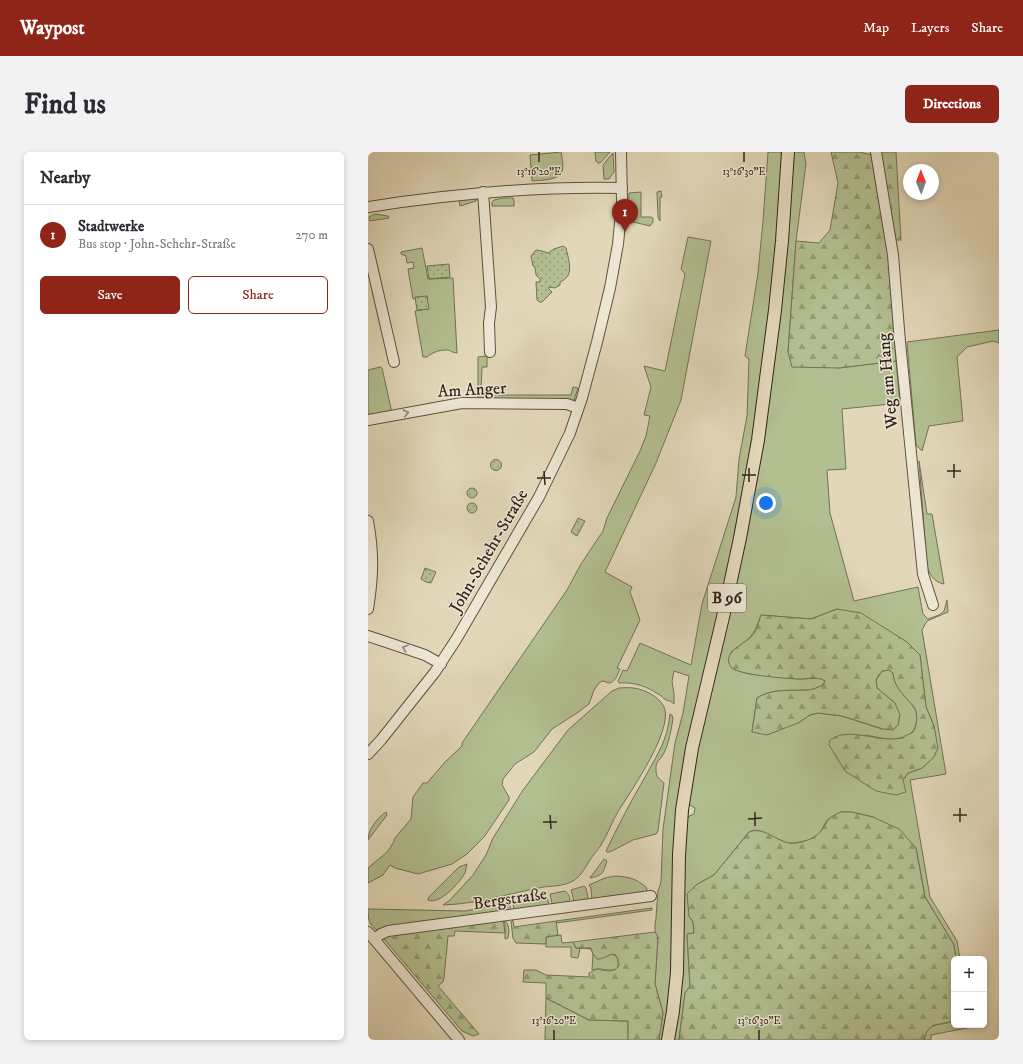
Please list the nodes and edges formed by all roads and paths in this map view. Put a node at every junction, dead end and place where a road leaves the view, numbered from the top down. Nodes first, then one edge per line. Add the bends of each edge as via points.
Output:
1 (621, 152) edge
2 (876, 152) edge
3 (788, 153) edge
4 (622, 188) junction
5 (484, 192) junction
6 (368, 207) edge
7 (368, 249) edge
8 (490, 352) dead end
9 (394, 362) dead end
10 (578, 408) junction
11 (368, 420) edge
12 (368, 521) edge
13 (933, 605) dead end
14 (368, 606) edge
15 (368, 636) edge
16 (441, 664) junction
17 (368, 754) edge
18 (651, 896) dead end
19 (371, 935) edge
20 (459, 1040) edge
21 (668, 1040) edge

1 - 4 street, John-Schehr-Straße
2 - 13 street, Weg am Hang via 893,255 923,574
3 - 21 main road, B 96 via 777,294 758,440 740,538 692,748 684,796 679,855 677,972
4 - 5 street via 534,188
4 - 10 street, John-Schehr-Straße via 619,238 610,288
5 - 6 street
5 - 8 street via 491,307
7 - 9 street
11 -> 10 street, Am Anger via 462,403 567,404
10 - 16 street, John-Schehr-Straße via 562,450 541,493
12 - 14 street via 373,562
16 -> 15 street via 426,655
16 - 17 street, John-Schehr-Straße
18 - 19 street, Bergstraße
19 - 20 street, Bergstraße

